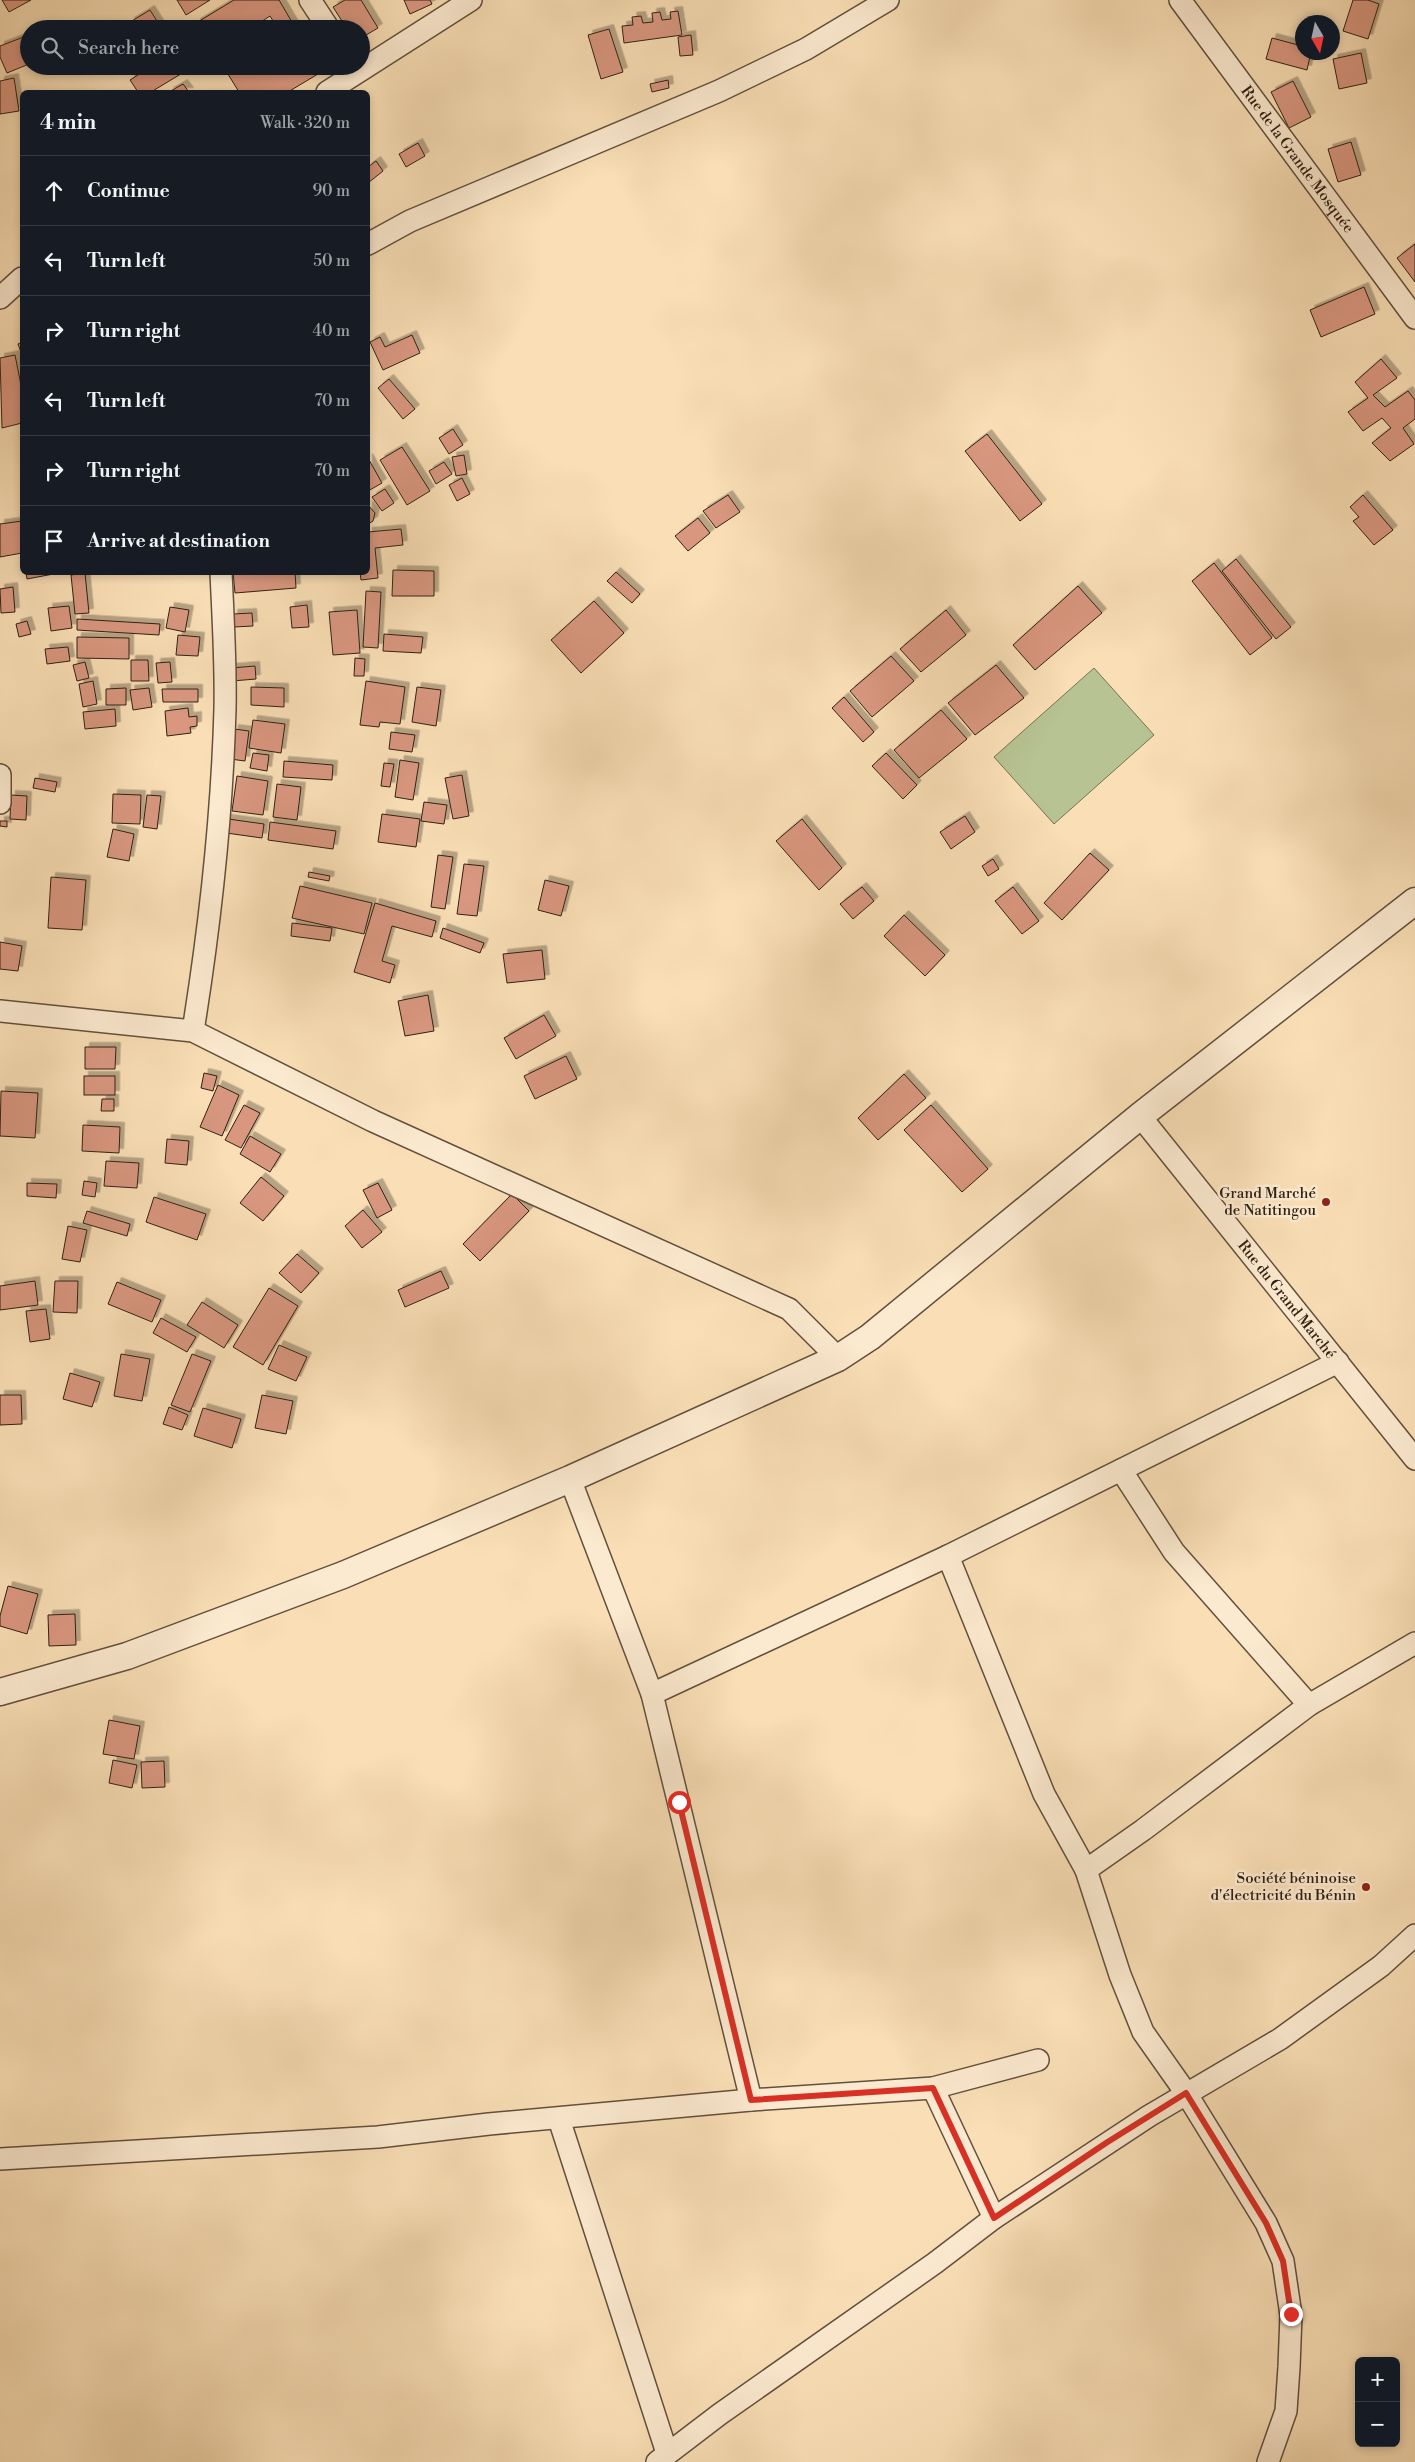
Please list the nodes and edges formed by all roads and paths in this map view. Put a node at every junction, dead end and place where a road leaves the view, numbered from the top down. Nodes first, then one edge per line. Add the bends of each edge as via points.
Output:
1 (310, 0) edge
2 (471, 0) edge
3 (888, 0) edge
4 (1180, 0) edge
5 (324, 20) edge
6 (370, 61) edge
7 (349, 75) edge
8 (330, 90) edge
9 (370, 243) edge
10 (20, 280) edge
11 (0, 298) edge
12 (1415, 318) edge
13 (221, 575) edge
14 (0, 775) edge
15 (0, 803) edge
16 (1415, 902) edge
17 (0, 1011) edge
18 (193, 1031) junction
19 (1140, 1116) junction
20 (838, 1358) junction
21 (1338, 1362) junction
22 (1415, 1459) edge
23 (1121, 1470) junction
24 (570, 1479) junction
25 (948, 1556) junction
26 (1415, 1643) edge
27 (0, 1692) edge
28 (652, 1694) junction
29 (1309, 1705) junction
30 (1086, 1870) junction
31 (1415, 1935) edge
32 (1038, 2060) dead end
33 (933, 2088) junction
34 (1186, 2093) junction
35 (751, 2100) junction
36 (559, 2119) junction
37 (0, 2159) edge
38 (994, 2218) junction
39 (662, 2457) edge
40 (1268, 2462) edge

1 - 5 street
2 - 6 street
3 - 9 street via 806,49 719,91 410,220
4 - 12 street, Rue de la Grande Mosquée
7 - 8 street
10 - 11 street
13 - 18 street via 225,708 219,809
14 - 15 street
16 - 19 street
17 - 18 street via 54,1014
18 - 20 street via 373,1121 788,1309
19 - 20 street via 870,1337
19 - 21 street, Rue du Grand Marché
20 - 24 street
21 - 22 street, Rue du Grand Marché
21 - 23 street
23 - 25 street
23 - 29 street via 1174,1552
24 - 27 street via 343,1575 178,1638
24 - 28 street
25 - 28 street
25 - 30 street via 1044,1794
26 - 29 street
28 - 35 street
29 - 30 street
30 - 34 street via 1120,1975 1143,2032
31 - 34 street via 1381,1966 1280,2040
32 - 33 street
33 - 35 street
33 - 38 street
34 - 38 street
34 - 40 street via 1266,2223 1283,2261 1291,2314 1290,2367 1286,2411
35 - 36 street
36 - 37 street via 378,2136
36 - 39 street
38 - 39 street

